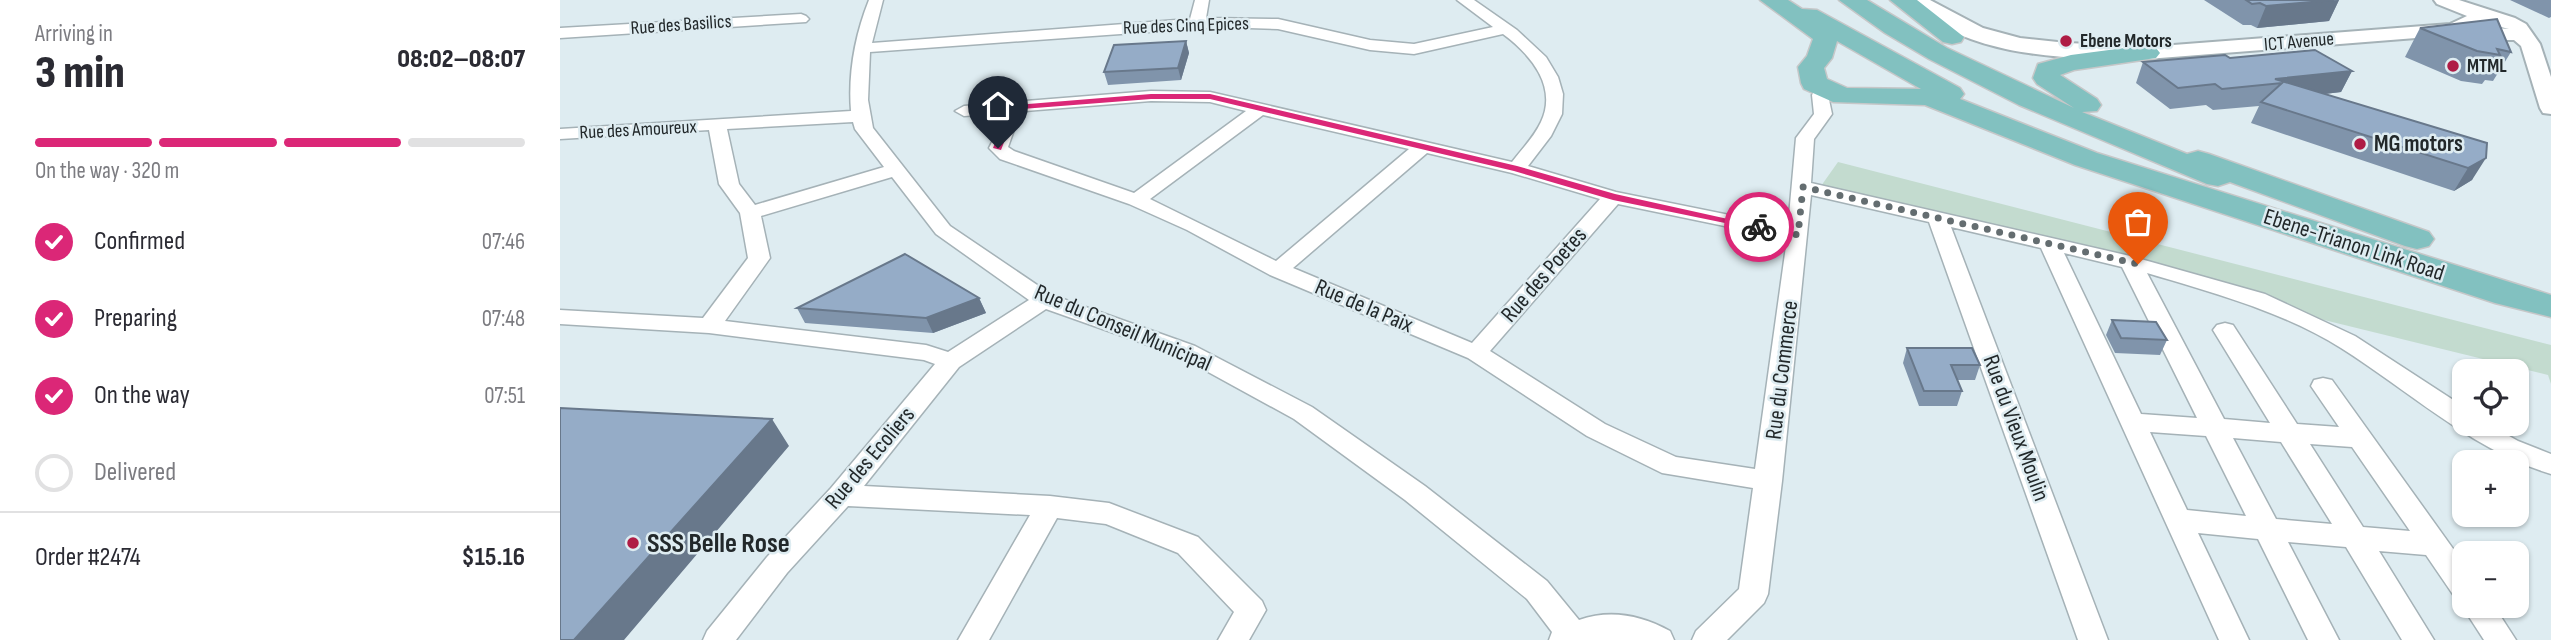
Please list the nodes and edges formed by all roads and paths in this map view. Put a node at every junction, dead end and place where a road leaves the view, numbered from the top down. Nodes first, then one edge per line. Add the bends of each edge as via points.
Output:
1 (778, 0) edge
2 (876, 0) edge
3 (1202, 0) edge
4 (1464, 0) edge
5 (1772, 0) edge
6 (1784, 0) edge
7 (1851, 0) edge
8 (1902, 0) edge
9 (1916, 0) edge
10 (2443, 0) edge
11 (802, 19) dead end
12 (760, 20) junction
13 (2480, 22) junction
14 (1197, 23) junction
15 (1504, 29) junction
16 (560, 33) edge
17 (864, 48) junction
18 (2147, 53) junction
19 (2531, 53) junction
20 (1825, 89) junction
21 (1019, 107) junction
22 (1261, 108) junction
23 (2551, 108) edge
24 (964, 111) dead end
25 (859, 116) junction
26 (717, 126) junction
27 (567, 134) edge
28 (560, 146) edge
29 (1422, 148) junction
30 (2204, 162) junction
31 (1517, 169) junction
32 (896, 170) junction
33 (2158, 181) junction
34 (1803, 187) junction
35 (1613, 197) junction
36 (1136, 200) junction
37 (750, 214) junction
38 (1937, 217) junction
39 (1798, 235) junction
40 (2417, 239) junction
41 (2049, 243) junction
42 (2130, 262) junction
43 (1278, 270) junction
44 (2551, 282) edge
45 (1044, 300) junction
46 (2551, 306) edge
47 (560, 317) edge
48 (709, 326) junction
49 (2225, 330) dead end
50 (1476, 353) junction
51 (951, 361) junction
52 (2323, 386) dead end
53 (2452, 411) edge
54 (2133, 422) junction
55 (2215, 428) junction
56 (2290, 433) junction
57 (2489, 436) edge
58 (2360, 438) junction
59 (2551, 464) edge
60 (1769, 481) junction
61 (841, 495) junction
62 (1050, 506) junction
63 (2178, 520) junction
64 (2268, 530) junction
65 (2357, 539) junction
66 (2434, 545) junction
67 (2452, 570) edge
68 (2485, 618) edge
69 (1568, 637) edge
70 (718, 640) edge
71 (974, 640) edge
72 (1233, 640) edge
73 (1659, 640) edge
74 (1707, 640) edge
75 (2092, 640) edge
76 (2234, 640) edge
77 (2324, 640) edge
78 (2419, 640) edge
79 (2501, 640) edge

1 - 12 street
2 - 17 street
3 - 14 street
4 - 15 street
5 - 20 main road via 1826,37 1811,67 1814,83
6 - 33 main road via 1953,95
7 - 40 main road via 1948,58 2124,140 2239,184
8 - 30 main road via 2017,77
9 - 18 main road via 1953,23 2018,45
10 - 13 street
11 - 12 street, Rue des Basilics
12 - 16 street, Rue des Basilics
13 - 18 street, ICT Avenue via 2451,29
13 - 19 street
13 - 19 street, ICT Avenue via 2519,34 2530,44
14 - 15 street, Rue des Cinq Epices via 1278,24 1395,49
14 - 17 street, Rue des Cinq Epices
15 - 31 street via 1534,52 1546,69 1554,97 1552,116
17 - 25 street
18 - 30 main road via 2071,63 2047,70 2046,79 2099,112
19 - 23 street
20 - 33 main road via 1843,96 1929,97 2086,159
20 - 34 street, Rue du Commerce via 1820,95 1824,105 1821,123 1805,138
21 - 22 street via 1189,95
21 - 24 street
21 - 36 street, Rue de la Paix via 998,148 1041,168
22 - 29 street
22 - 36 street
25 - 26 street
25 - 32 street, Rue du Conseil Municipal via 864,130
26 - 27 street, Rue des Amoureux
26 - 37 street via 729,184
27 - 28 street
29 - 31 street
29 - 43 street
30 - 40 main road
31 - 35 street
32 - 37 street
32 - 45 street, Rue du Conseil Municipal via 943,230
33 - 46 main road, Ebene-Trianon Link Road
34 - 38 street
34 - 39 street, Rue du Commerce
35 - 39 street
35 - 50 street, Rue des Poetes
36 - 43 street, Rue de la Paix
37 - 48 street via 759,258
38 - 41 street
38 - 75 street, Rue du Vieux Moulin
39 - 60 street, Rue du Commerce
40 - 44 main road, Ebene-Trianon Link Road
41 - 42 street
41 - 54 street
42 - 53 street via 2246,295 2312,323
42 - 55 street
43 - 50 street, Rue de la Paix
45 - 51 street, Rue des Ecoliers
45 - 69 street, Rue du Conseil Municipal via 1187,351 1303,413 1415,493 1537,590
47 - 48 street
48 - 51 street via 926,353
49 - 56 street
50 - 60 street, Rue de la Paix via 1596,430 1671,466
51 - 61 street, Rue des Ecoliers
52 - 58 street
54 - 55 street
54 - 63 street
55 - 56 street
55 - 64 street
56 - 58 street
56 - 65 street
57 - 59 street
58 - 66 street
60 - 74 street, Rue du Commerce via 1754,594
61 - 62 street
61 - 70 street, Rue des Ecoliers via 777,565
62 - 71 street
62 - 72 street via 1109,514 1188,545 1251,611
63 - 64 street
63 - 76 street
64 - 65 street
64 - 77 street
65 - 66 street
65 - 78 street
66 - 67 street
68 - 79 street
69 - 73 street via 1598,627 1625,627

